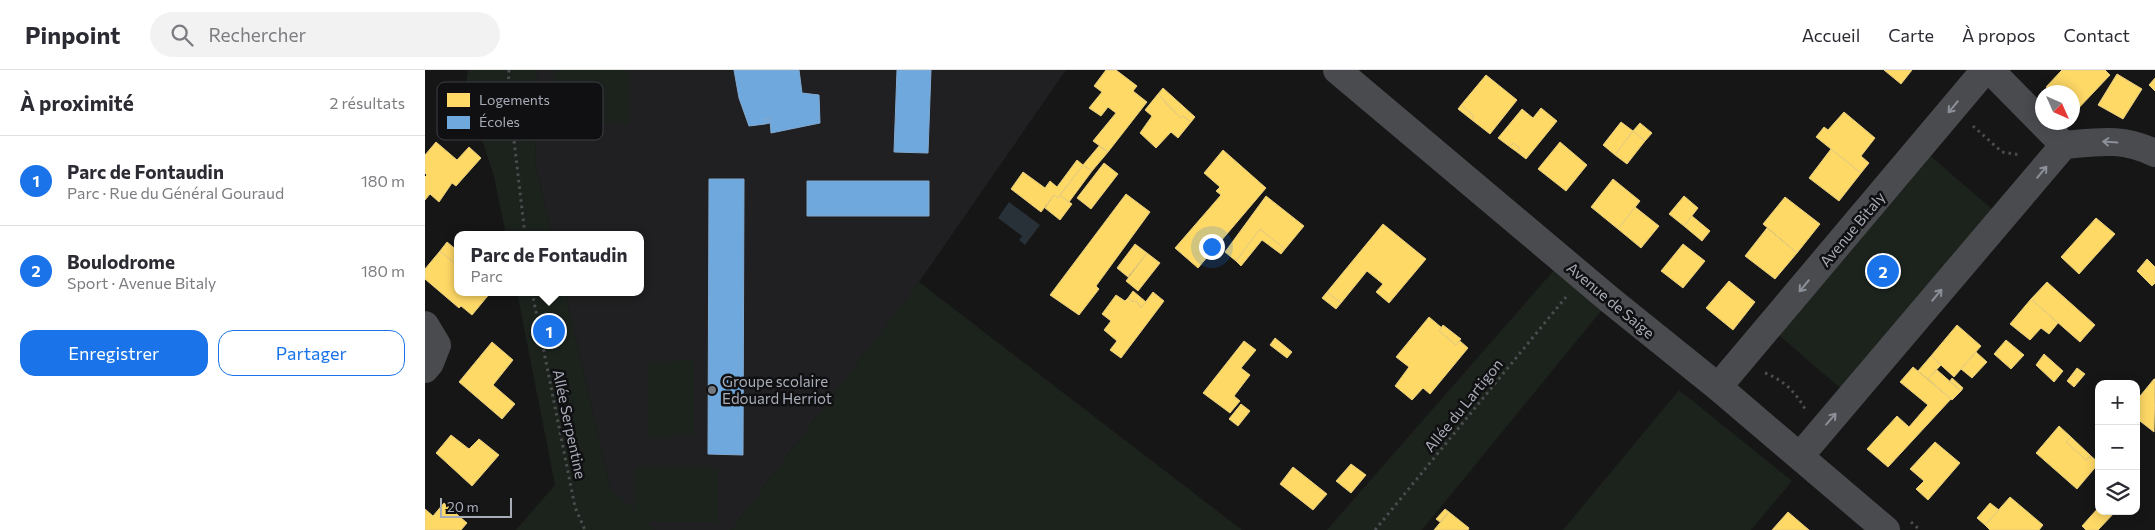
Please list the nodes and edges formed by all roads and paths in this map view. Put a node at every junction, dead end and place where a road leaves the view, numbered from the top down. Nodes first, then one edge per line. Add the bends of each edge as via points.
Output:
1 (1337, 70) edge
2 (1985, 70) edge
3 (1990, 70) edge
4 (1953, 108) junction
5 (514, 140) edge
6 (2059, 151) junction
7 (2155, 152) edge
8 (525, 231) edge
9 (1568, 294) dead end
10 (533, 296) edge
11 (425, 325) edge
12 (425, 369) edge
13 (1758, 372) dead end
14 (1718, 388) junction
15 (1808, 414) dead end
16 (1800, 456) junction
17 (1874, 526) edge
18 (585, 530) edge
19 (1375, 530) edge

1 - 14 street, Avenue de Saige
2 -> 4 street, Avenue Bitaly
3 - 6 street
4 - 6 path via 2002,152
4 -> 14 street, Avenue Bitaly
5 - 8 path
7 -> 6 street via 2139,145 2107,140
16 -> 6 street
9 - 19 path, Allée du Lartigon
10 - 18 path, Allée Serpentine via 575,507
11 - 12 street via 437,344
13 - 15 path via 1779,379 1794,391
14 - 16 street, Avenue de Saige
16 - 17 street, Avenue de Saige

